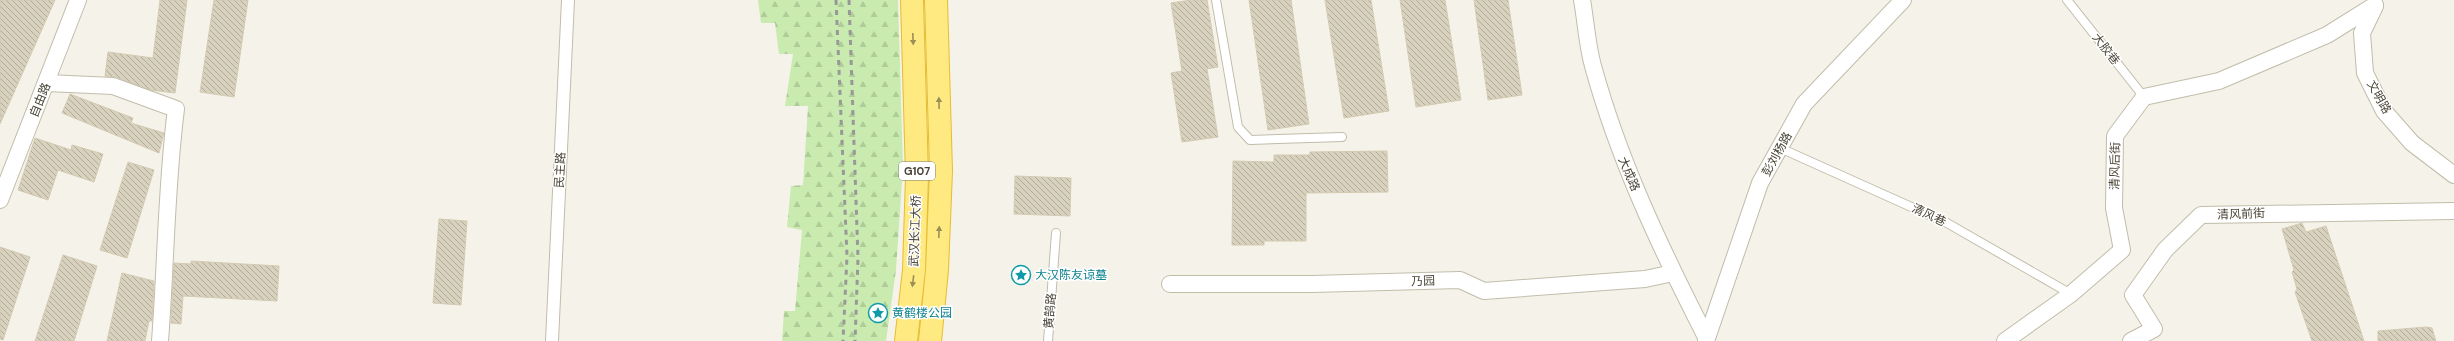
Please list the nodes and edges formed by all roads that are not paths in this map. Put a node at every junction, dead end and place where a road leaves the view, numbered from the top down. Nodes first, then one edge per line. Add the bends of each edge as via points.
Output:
1 (78, 0) edge
2 (568, 0) edge
3 (912, 0) edge
4 (936, 0) edge
5 (1216, 0) edge
6 (1582, 0) edge
7 (1903, 0) edge
8 (2067, 0) edge
9 (2380, 3) edge
10 (47, 82) junction
11 (2144, 97) junction
12 (1342, 137) dead end
13 (1780, 148) junction
14 (2454, 176) edge
15 (0, 200) edge
16 (2454, 211) edge
17 (1056, 232) dead end
18 (1673, 273) junction
19 (1170, 284) dead end
20 (2071, 294) junction
21 (1706, 339) edge
22 (160, 341) edge
23 (552, 341) edge
24 (906, 341) edge
25 (930, 341) edge
26 (1048, 341) edge
27 (2006, 341) edge
28 (2131, 341) edge

1 - 10 street, 自由路
2 - 23 street, 民主路
3 -> 24 highway, 武汉长江大桥 / G107 via 917,176 914,270
25 -> 4 highway, 武汉长江大桥 / G107 via 938,270 941,171
5 - 12 lane via 1238,127 1250,140
6 - 18 street, 大成路 via 1592,64 1621,156
7 - 13 street, 彭刘杨路 via 1804,104
8 - 11 lane, 大胶巷
9 - 11 street via 2327,35 2219,81
9 - 14 street, 文明路 via 2362,33 2365,72 2388,116 2412,143
10 - 15 street, 自由路
10 - 22 street via 113,86 176,109 169,166 167,253
11 - 20 street, 清风后街 via 2115,136 2114,208 2122,250
13 - 20 lane, 清风巷 via 1947,223
13 - 21 street, 彭刘杨路 via 1760,183
16 - 28 street, 清风前街 via 2201,215 2164,250 2133,295 2154,329
17 - 26 lane, 黄鹄路
18 - 19 street, 乃园 via 1645,279 1484,291 1460,280
18 - 21 street, 大成路
20 - 27 street, 清风后街

